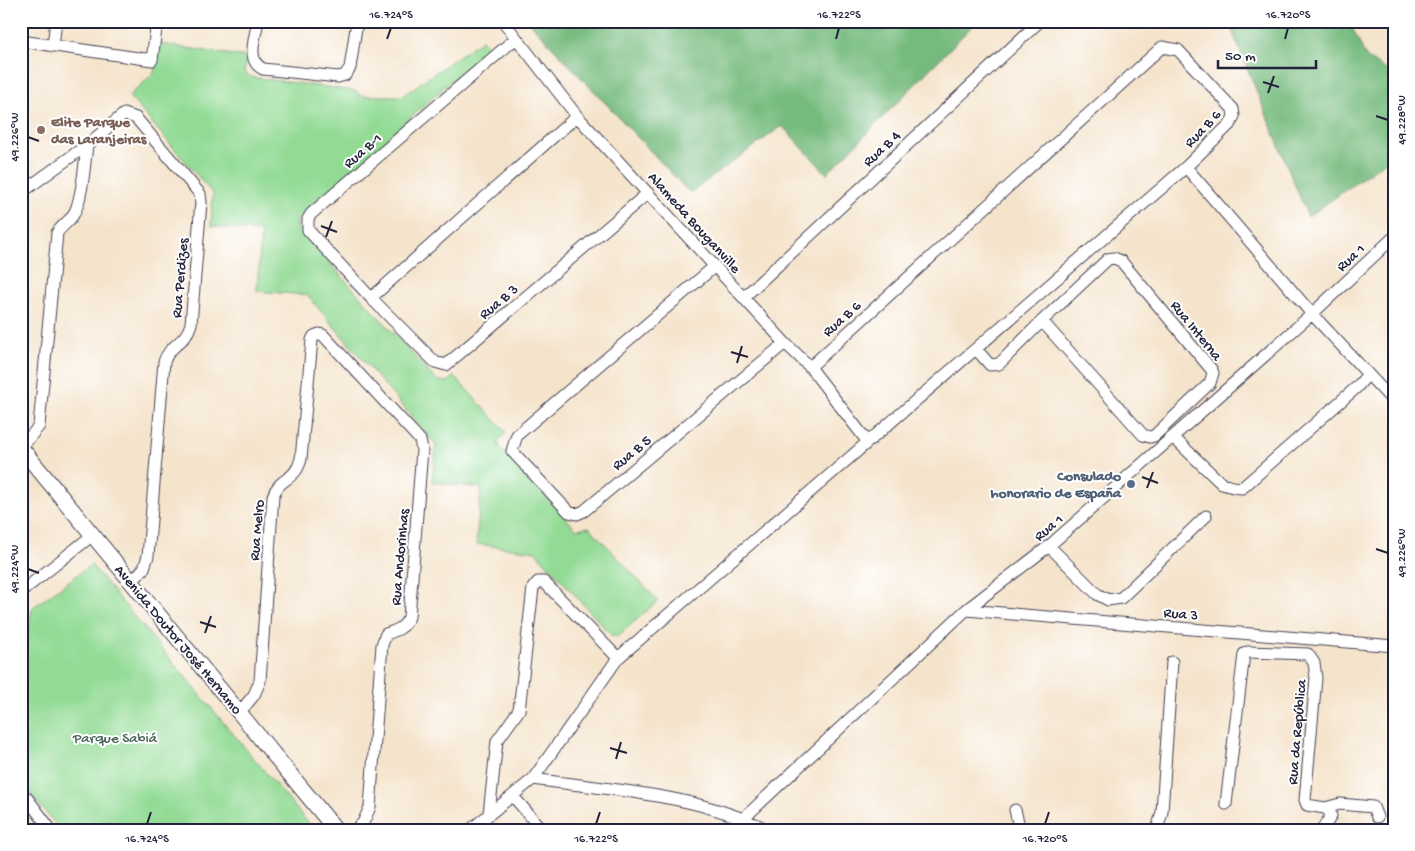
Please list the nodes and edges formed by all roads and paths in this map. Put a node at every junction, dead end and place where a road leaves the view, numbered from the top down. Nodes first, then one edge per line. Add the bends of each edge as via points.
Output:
1 (56, 21) edge
2 (157, 21) edge
3 (258, 21) edge
4 (357, 21) edge
5 (503, 21) edge
6 (1040, 21) edge
7 (515, 39) junction
8 (21, 41) edge
9 (53, 46) junction
10 (577, 116) junction
11 (87, 145) junction
12 (1186, 167) junction
13 (21, 193) edge
14 (648, 193) junction
15 (1394, 237) edge
16 (715, 266) junction
17 (744, 297) junction
18 (371, 298) junction
19 (1312, 314) junction
20 (1042, 321) junction
21 (323, 335) joint
22 (785, 342) junction
23 (976, 349) junction
24 (810, 367) junction
25 (1368, 374) junction
26 (1394, 402) edge
27 (1173, 437) junction
28 (867, 441) junction
29 (21, 448) edge
30 (1206, 516) dead end
31 (94, 534) junction
32 (1049, 546) junction
33 (132, 582) junction
34 (21, 592) edge
35 (966, 610) junction
36 (1394, 646) edge
37 (618, 658) junction
38 (1172, 662) dead end
39 (240, 712) junction
40 (533, 779) junction
41 (21, 796) edge
42 (513, 796) junction
43 (1226, 804) dead end
44 (1325, 808) junction
45 (1015, 810) dead end
46 (489, 814) junction
47 (1377, 817) dead end
48 (744, 818) junction
49 (51, 830) edge
50 (336, 830) edge
51 (355, 830) edge
52 (470, 830) edge
53 (542, 830) edge
54 (738, 830) edge
55 (768, 830) edge
56 (1020, 830) edge
57 (1157, 830) edge
58 (1322, 830) edge

1 - 9 street
2 - 9 street via 152,60
3 - 4 street via 252,56 258,67 338,77 345,75 350,68
5 - 7 street, Alameda Bouganville
6 - 17 street, Rua B 4
7 - 10 street, Alameda Bouganville
7 - 18 street, Rua B-1 via 308,219 308,230
8 - 9 street
10 - 14 street, Alameda Bouganville
10 - 18 street
11 - 13 street
11 - 29 street via 78,206 57,233 39,426
11 - 33 street, Rua Perdizes via 124,114 136,118 200,194 201,202 188,333 170,349 164,362 148,556 144,568
12 - 19 street
12 - 23 street, Rua B 6
12 - 24 street, Rua B 6 via 1231,123 1233,109 1178,50 1162,46
14 - 16 street, Alameda Bouganville
14 - 18 street, Rua B 3 via 446,365 435,362
15 - 19 street, Rua 1
16 - 17 street, Alameda Bouganville
16 - 22 street, Rua B 5 via 517,436 512,451 569,512 584,511
17 - 22 street, Alameda Bouganville
19 - 25 street
19 - 27 street, Rua 1
20 - 20 street, Rua Interna via 1146,437 1154,436 1212,378 1211,369 1117,259 1108,259
20 - 23 street, Rua Interna via 995,366 988,364
21 - 39 street, Rua Melro via 314,336 312,340 299,467 279,484 273,496 260,681 254,695
21 - 51 street, Rua Andorinhas via 420,440 422,450 409,617 400,629 386,634 382,645 370,807 363,823
22 - 24 street, Alameda Bouganville
23 - 28 street, Rua B 6
24 - 28 street, Alameda Bouganville
25 - 26 street
25 - 27 street via 1242,488 1222,484
27 - 32 street, Rua 1
28 - 37 street, Rua B 6
29 - 31 street, Avenida Doutor José Hernamo
30 - 32 street via 1121,598 1108,600 1097,594
31 - 33 street, Avenida Doutor José Hernamo
31 - 34 street
32 - 35 street, Rua 1
33 - 39 street, Avenida Doutor José Hernamo
35 - 36 street, Rua 3
35 - 48 street, Rua 1
37 - 40 street, Rua B 6
37 - 46 street via 544,582 538,582 533,588 519,710 497,741
38 - 57 street via 1162,812
39 - 50 street, Avenida Doutor José Hernamo
40 - 42 street, Rua B 6
40 - 48 street via 677,800
41 - 49 street via 27,798
42 - 46 street, Rua B 6
42 - 53 street
43 - 44 street, Rua da República via 1244,654 1308,654 1314,663 1316,678 1305,800 1307,805
44 - 47 street via 1340,804 1373,807
44 - 58 street via 1331,816
45 - 56 street
46 - 52 street, Rua B 6
48 - 54 street
48 - 55 street

